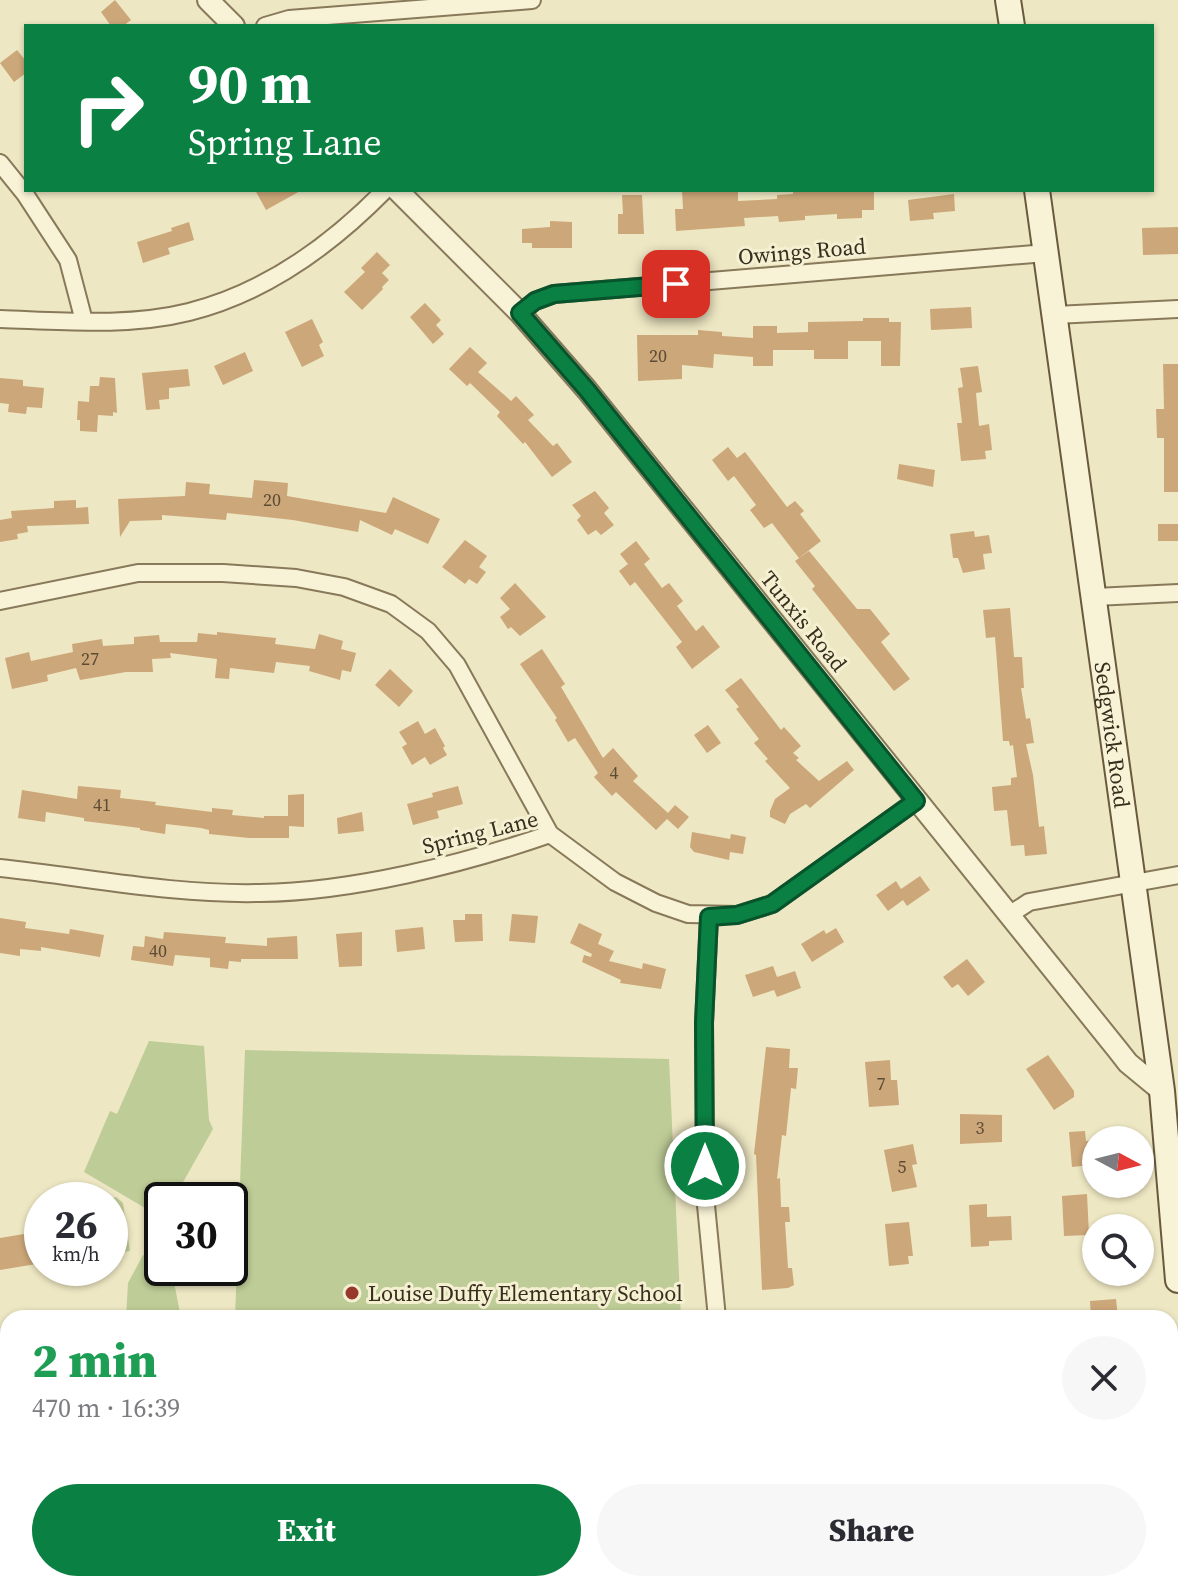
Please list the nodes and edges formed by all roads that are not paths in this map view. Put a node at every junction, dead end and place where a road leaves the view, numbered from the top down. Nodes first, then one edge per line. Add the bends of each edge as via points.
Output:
1 (208, 0) edge
2 (532, 0) edge
3 (1008, 0) edge
4 (232, 24) edge
5 (272, 24) edge
6 (1012, 24) edge
7 (0, 163) edge
8 (383, 192) edge
9 (399, 192) edge
10 (1037, 192) edge
11 (1046, 253) junction
12 (1178, 309) edge
13 (520, 313) junction
14 (1055, 315) junction
15 (0, 319) edge
16 (84, 321) junction
17 (1178, 593) edge
18 (1095, 597) junction
19 (0, 601) edge
20 (916, 801) junction
21 (550, 834) junction
22 (0, 868) edge
23 (1178, 875) edge
24 (1135, 882) junction
25 (1009, 915) junction
26 (709, 917) junction
27 (1162, 1091) junction
28 (1178, 1280) edge
29 (716, 1310) edge

1 - 4 street
2 - 5 street
3 - 6 main road
7 - 16 street via 68,260
8 - 16 street via 293,267 246,292 189,312
9 - 13 street, Tunxis Road
10 - 11 main road, Sedgwick Road
11 - 13 street, Owings Road via 554,294
11 - 14 main road, Sedgwick Road
12 - 14 street
13 - 20 street, Tunxis Road
14 - 18 main road, Sedgwick Road
15 - 16 street
17 - 18 street
18 - 24 main road, Sedgwick Road
19 - 21 street via 138,573 223,573 332,584 391,604 428,631 457,665
20 - 25 street, Tunxis Road
20 - 26 street, Spring Lane via 772,904
21 - 22 street, Spring Lane via 489,855 349,884 260,893 146,887
21 - 26 street, Spring Lane via 615,882 656,903
23 - 24 street
24 - 25 street via 1029,902
24 - 27 main road, Sedgwick Road
25 - 27 street, Tunxis Road via 1128,1063
26 - 29 street via 705,1195
27 - 28 main road, Sedgwick Road

